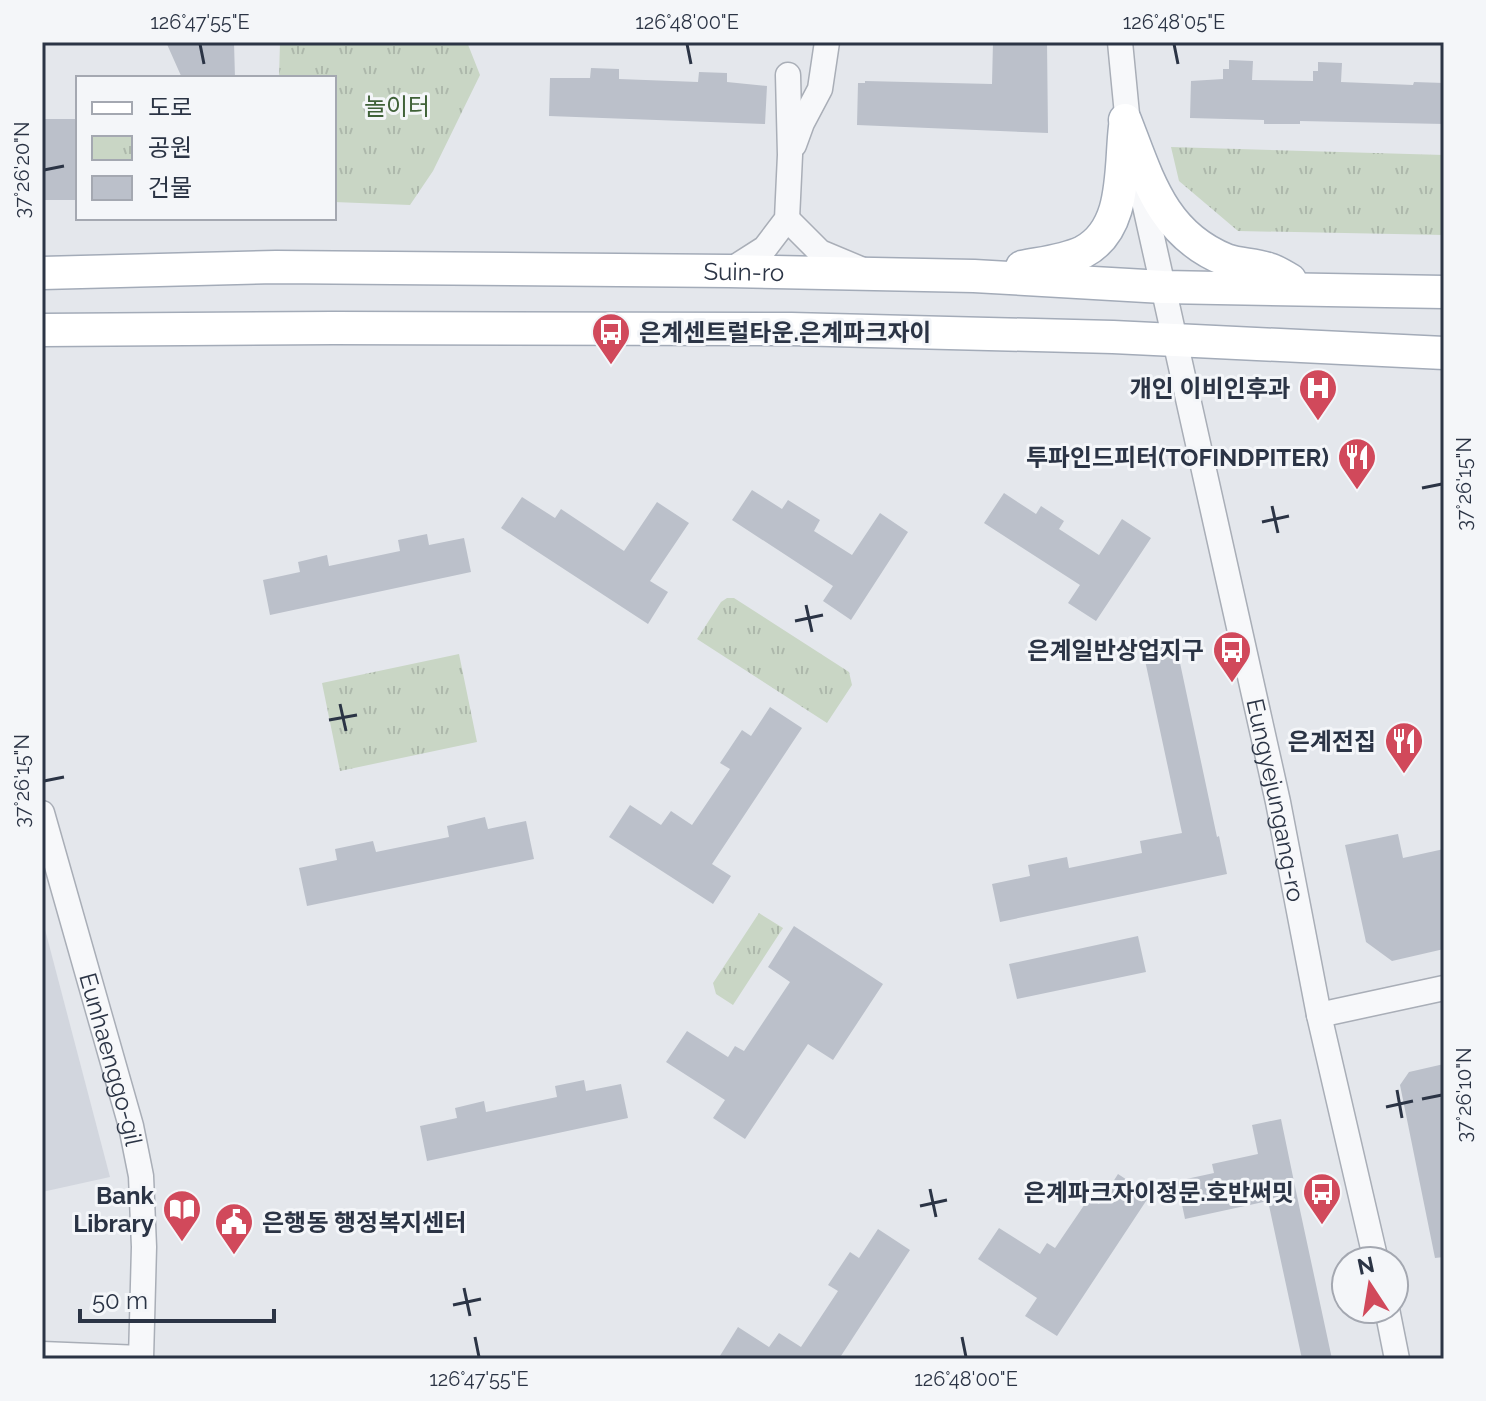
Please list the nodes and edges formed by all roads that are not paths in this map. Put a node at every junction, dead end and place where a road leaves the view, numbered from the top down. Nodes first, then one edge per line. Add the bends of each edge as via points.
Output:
1 (827, 42) edge
2 (1120, 42) edge
3 (788, 75) dead end
4 (1125, 120) junction
5 (790, 155) junction
6 (787, 219) junction
7 (729, 271) junction
8 (42, 273) edge
9 (872, 274) junction
10 (974, 276) junction
11 (1163, 287) junction
12 (1303, 288) junction
13 (1444, 292) edge
14 (42, 330) edge
15 (1176, 339) junction
16 (1444, 353) edge
17 (42, 813) edge
18 (1444, 988) edge
19 (1319, 1015) junction
20 (1372, 1245) edge
21 (1390, 1325) edge
22 (42, 1354) edge
23 (141, 1358) edge
24 (1397, 1359) edge

1 - 5 street via 820,89
2 - 4 street
3 - 5 street
4 - 10 main road via 1117,209 1103,236 1070,257
4 - 11 street, Eungyejungang-ro
4 - 12 main road via 1173,224 1214,254 1270,269
5 - 6 street
6 - 7 street via 765,248
6 - 9 street via 820,252
7 - 8 main road, Suin-ro via 276,267
7 - 9 main road, Suin-ro
9 - 10 main road, Suin-ro
10 - 11 main road, Suin-ro
11 - 12 main road, Suin-ro
11 - 15 street, Eungyejungang-ro
12 - 13 main road, Suin-ro
14 - 15 main road via 791,329
15 - 16 main road
15 - 19 street, Eungyejungang-ro
17 - 23 street, Eunhaenggo-gil via 141,1176
18 - 19 street
19 - 20 street, Eungyejungang-ro
21 - 24 street
22 - 23 street

